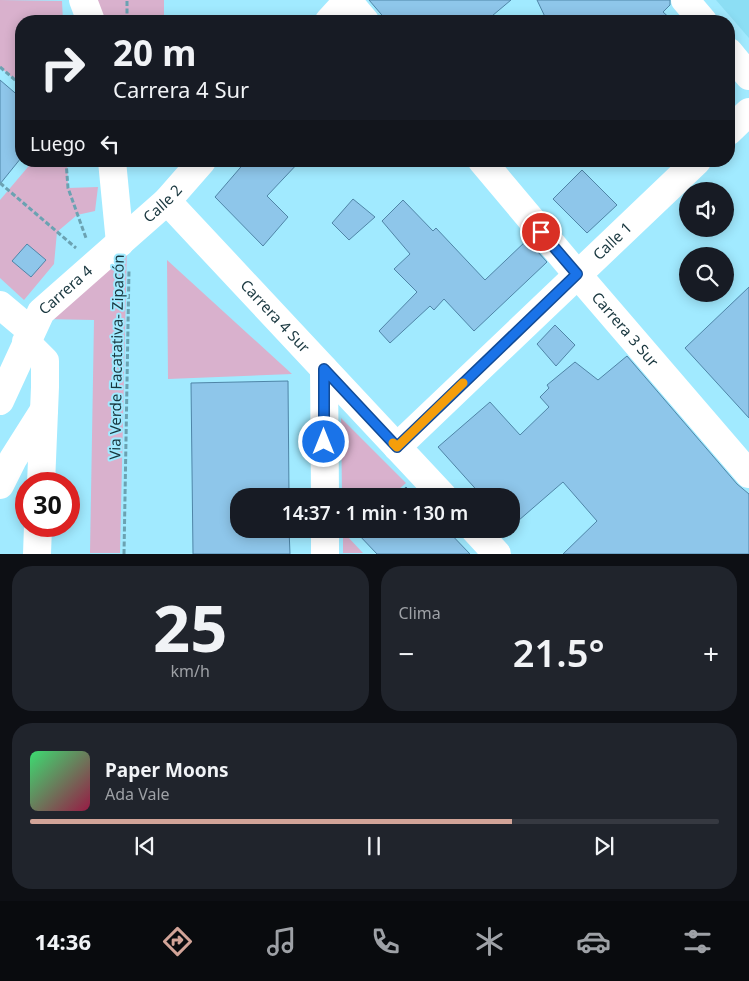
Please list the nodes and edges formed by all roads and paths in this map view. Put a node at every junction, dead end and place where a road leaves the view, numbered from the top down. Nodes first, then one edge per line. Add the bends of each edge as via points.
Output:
1 (83, 0) edge
2 (128, 0) edge
3 (348, 0) edge
4 (685, 0) edge
5 (89, 15) edge
6 (127, 15) edge
7 (334, 15) edge
8 (360, 15) edge
9 (698, 15) edge
10 (735, 59) edge
11 (0, 67) edge
12 (749, 76) edge
13 (15, 80) edge
14 (749, 112) edge
15 (735, 125) edge
16 (66, 167) edge
17 (113, 167) edge
18 (197, 167) edge
19 (487, 167) edge
20 (691, 167) edge
21 (0, 183) edge
22 (167, 201) junction
23 (125, 239) junction
24 (96, 264) junction
25 (577, 274) junction
26 (0, 305) edge
27 (28, 337) junction
28 (324, 369) junction
29 (0, 401) edge
30 (44, 409) junction
31 (397, 447) junction
32 (41, 472) edge
33 (749, 474) edge
34 (0, 485) edge
35 (324, 488) edge
36 (435, 488) edge
37 (38, 537) edge
38 (325, 538) edge
39 (482, 538) edge
40 (37, 554) edge
41 (124, 554) edge
42 (325, 554) edge
43 (497, 554) edge

1 - 5 street
2 - 6 path
3 - 7 street
3 - 8 street
4 - 9 street
10 - 12 street
11 - 13 path
14 - 15 street
16 - 24 path via 68,188
17 - 23 street
18 - 22 street, Calle 2
19 - 25 street, Carrera 3 Sur
20 - 25 street, Calle 1
21 - 24 path
22 - 23 street, Calle 2
22 - 28 street, Carrera 4 Sur
23 - 24 street, Carrera 4
23 - 41 path, Via Verde Facatativa- Zipacón
24 - 27 street, Carrera 4 via 41,312
25 - 31 street, Calle 1
25 - 33 street, Carrera 3 Sur
26 - 27 street
27 - 29 street, Carrera 4
27 - 30 street via 45,362
28 - 31 street, Carrera 4 Sur
28 - 35 street
30 - 32 street
30 - 34 street
31 - 36 street, Carrera 4 Sur
37 - 40 street
38 - 42 street
39 - 43 street

